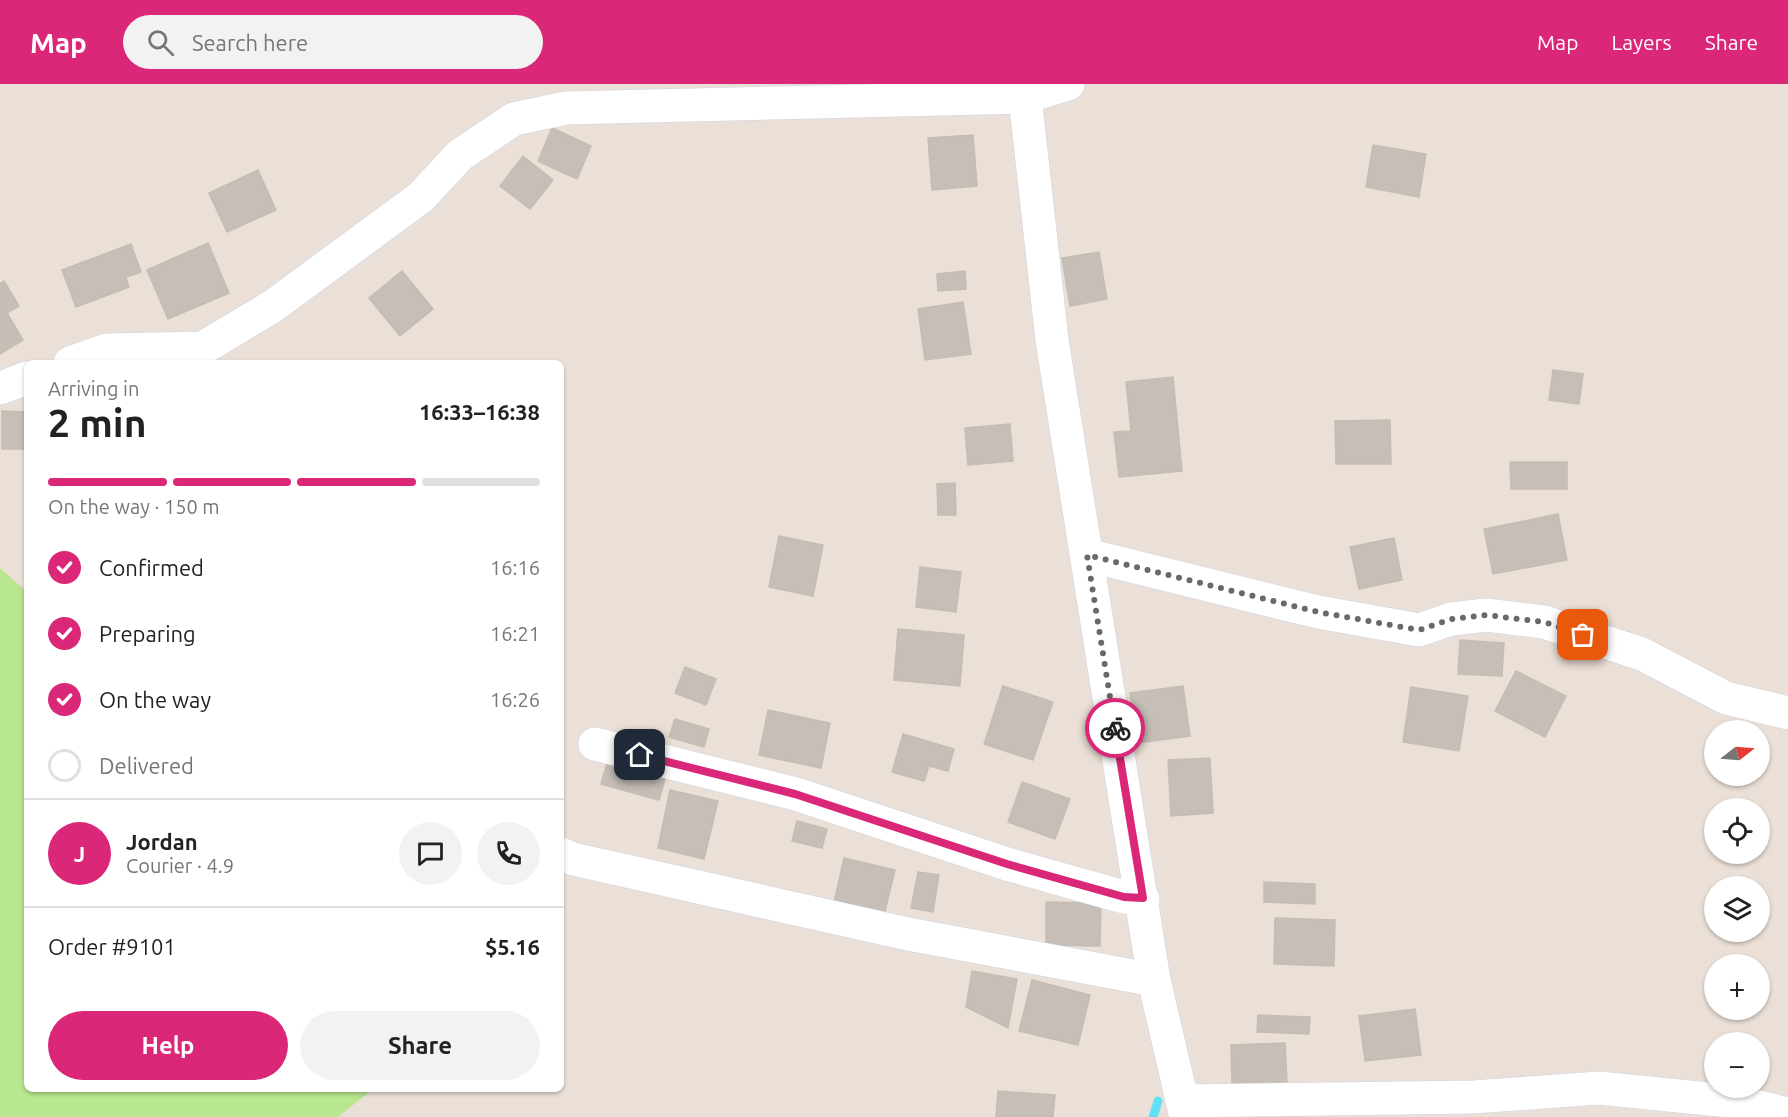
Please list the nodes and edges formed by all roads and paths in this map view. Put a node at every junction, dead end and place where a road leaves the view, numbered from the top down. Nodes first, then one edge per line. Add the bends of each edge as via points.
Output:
1 (1068, 84) edge
2 (1025, 90) edge
3 (78, 360) edge
4 (24, 379) edge
5 (0, 388) edge
6 (1087, 555) junction
7 (1788, 713) edge
8 (595, 744) dead end
9 (564, 855) edge
10 (1143, 898) junction
11 (1154, 980) junction
12 (1184, 1109) edge
13 (1788, 1114) edge

1 - 2 street
2 - 3 street via 566,108 513,119 459,155 421,197 273,306 203,348 106,350
2 - 6 street via 1052,340
4 - 5 street
6 - 7 street via 1318,612 1419,630 1452,619 1486,615 1544,622 1642,654 1726,698
6 - 10 street
8 - 10 street via 795,794 1007,864 1124,897
9 - 11 street via 908,934
10 - 11 street
11 - 12 street
12 - 13 street via 1599,1088 1738,1102

